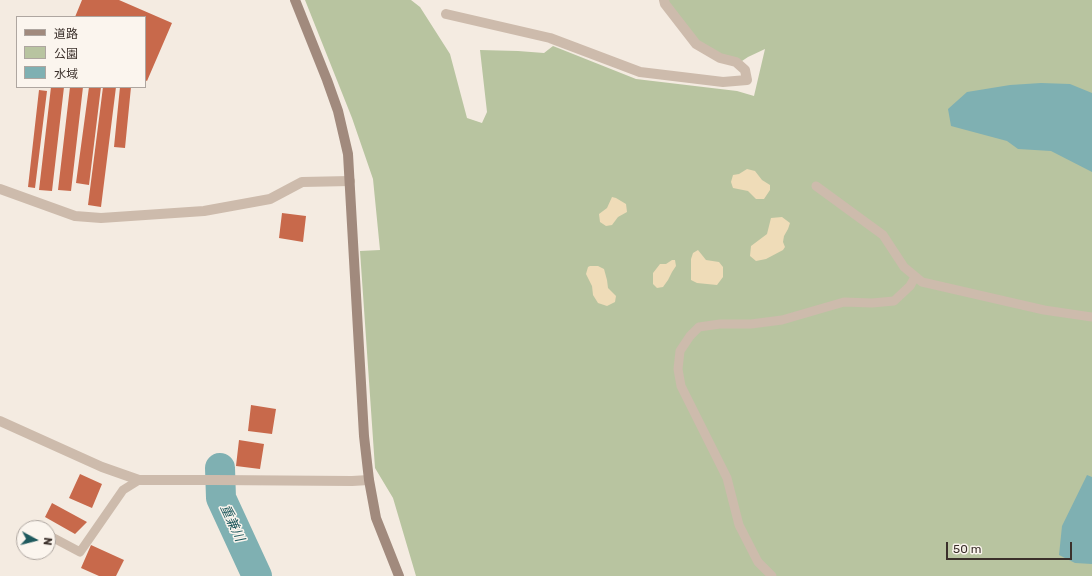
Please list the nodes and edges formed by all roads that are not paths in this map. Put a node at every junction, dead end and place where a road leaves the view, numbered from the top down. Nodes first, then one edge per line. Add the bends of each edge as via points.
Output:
1 (295, 0) edge
2 (664, 0) edge
3 (446, 14) dead end
4 (350, 181) junction
5 (816, 186) dead end
6 (0, 189) edge
7 (915, 277) junction
8 (1092, 317) edge
9 (0, 421) edge
10 (139, 480) junction
11 (369, 480) junction
12 (56, 539) edge
13 (399, 576) edge
14 (772, 576) edge

1 - 4 street via 338,111 348,154
2 - 3 street via 696,44 720,58 736,62 745,70 747,80 723,82 640,72 550,38
4 - 6 street via 302,182 270,199 204,211 101,218 75,216
4 - 11 street
5 - 7 lane via 883,235 904,267
7 - 8 lane via 922,282 1044,310
7 - 14 lane via 910,286 894,301 844,302 782,320 700,327 680,351 678,369 681,386 727,478 739,525 758,562
9 - 10 street via 102,467
10 - 11 street
10 - 12 lane via 123,490 80,552
11 - 13 street via 376,518

